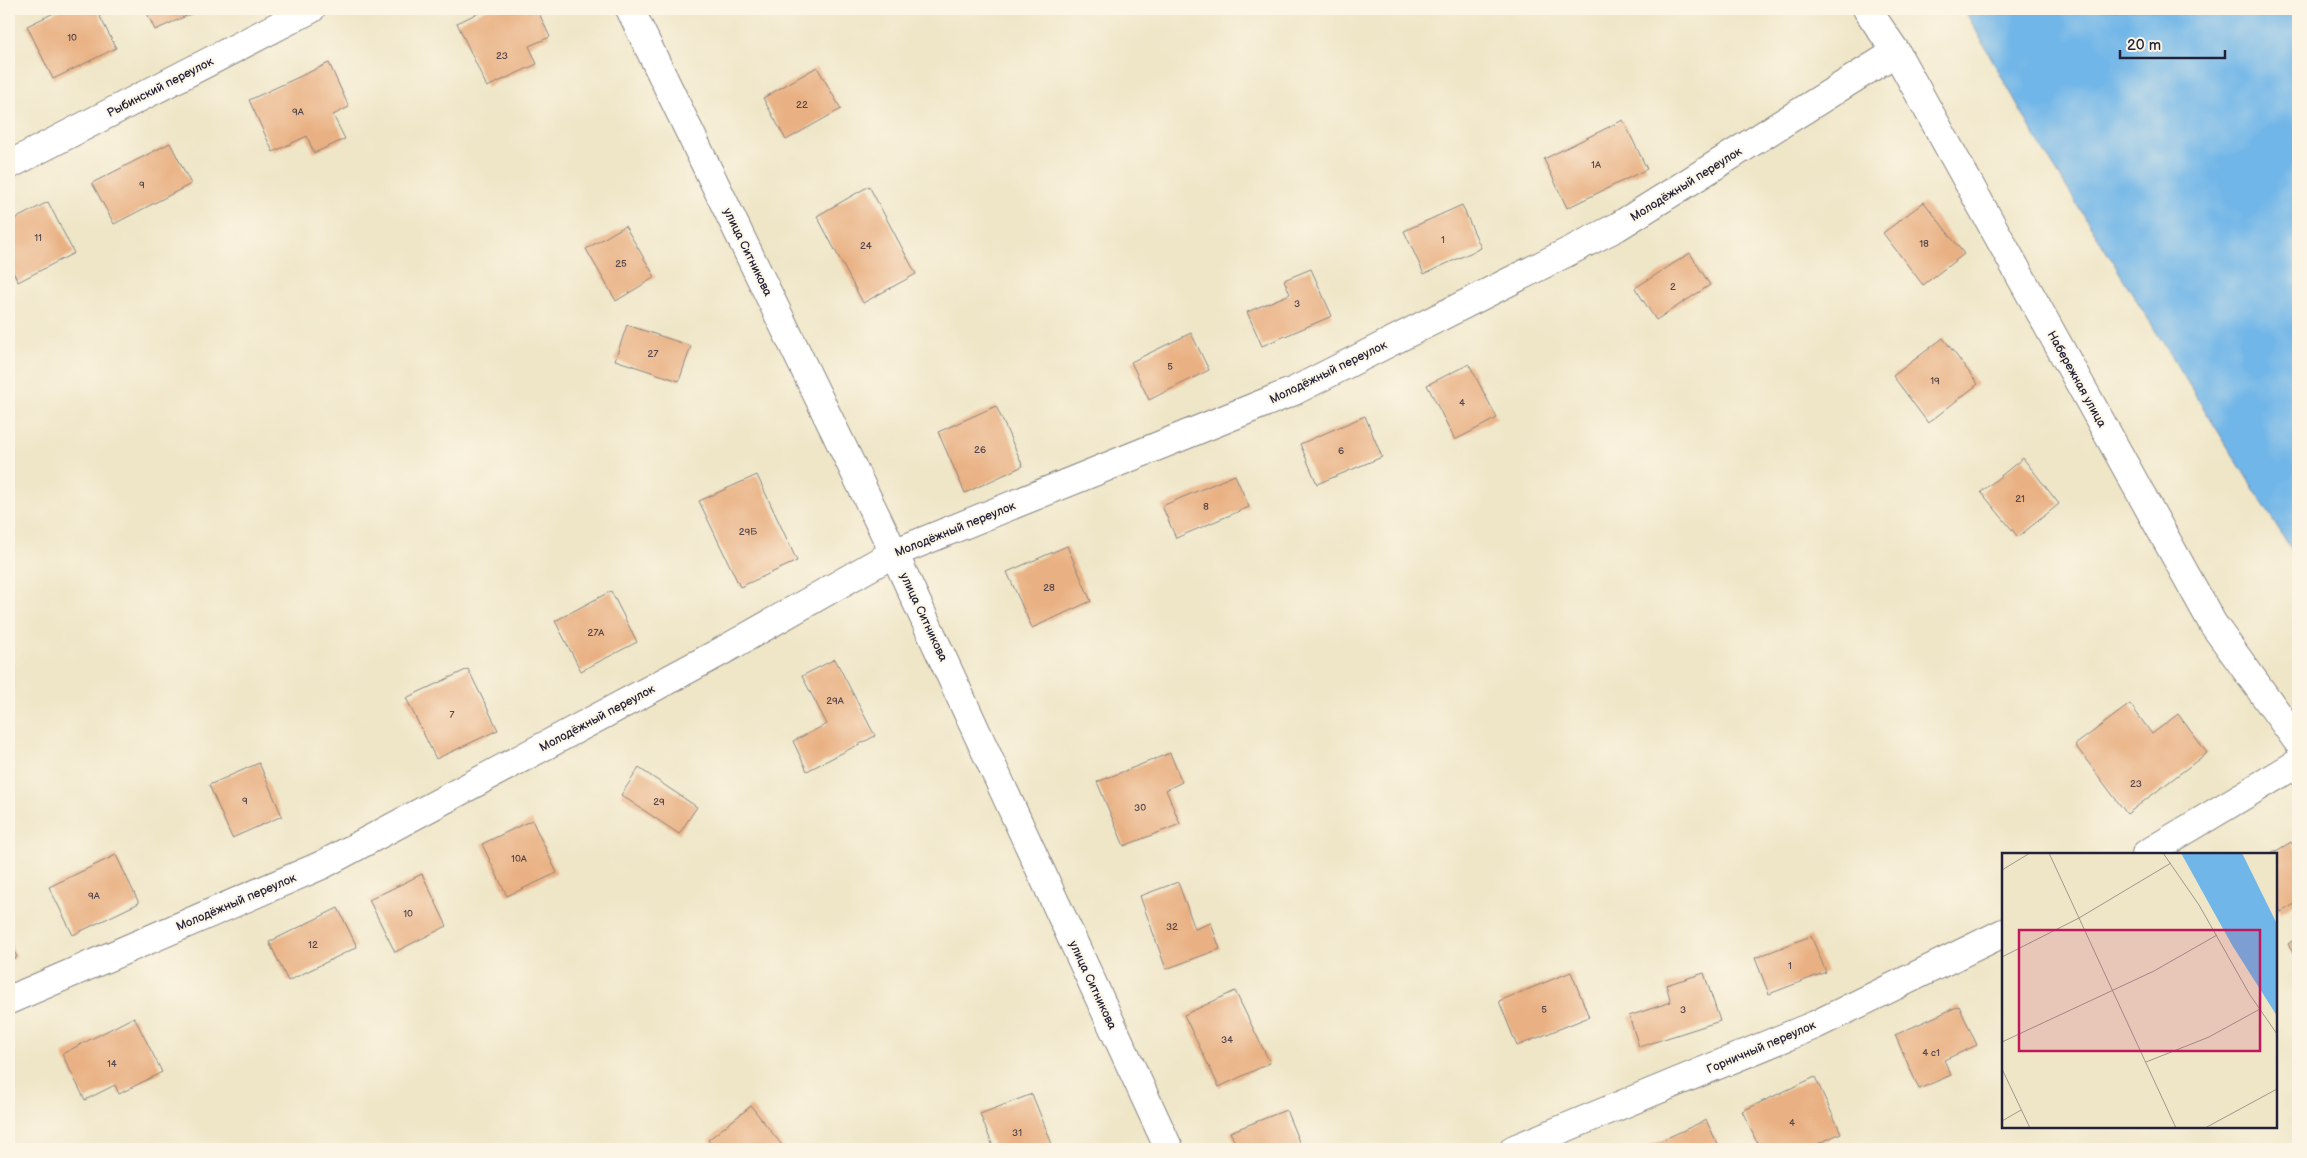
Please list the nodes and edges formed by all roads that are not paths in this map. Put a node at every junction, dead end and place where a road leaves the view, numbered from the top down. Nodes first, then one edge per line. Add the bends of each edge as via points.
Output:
1 (311, 9) edge
2 (630, 9) edge
3 (1867, 9) edge
4 (1896, 52) junction
5 (9, 165) edge
6 (894, 553) junction
7 (2298, 742) edge
8 (2298, 763) edge
9 (2148, 853) edge
10 (2002, 933) edge
11 (9, 1000) edge
12 (1169, 1149) edge
13 (1514, 1149) edge

1 - 5 street, Рыбинский переулок
2 - 6 street, улица Ситникова
3 - 4 street, Набережная улица
4 - 6 street, Молодёжный переулок via 1617,227 1303,386
4 - 7 street, Набережная улица via 2212,624
6 - 11 street, Молодёжный переулок via 724,650 322,865
6 - 12 street, улица Ситникова
8 - 9 street
10 - 13 street, Горничный переулок via 1815,1025

